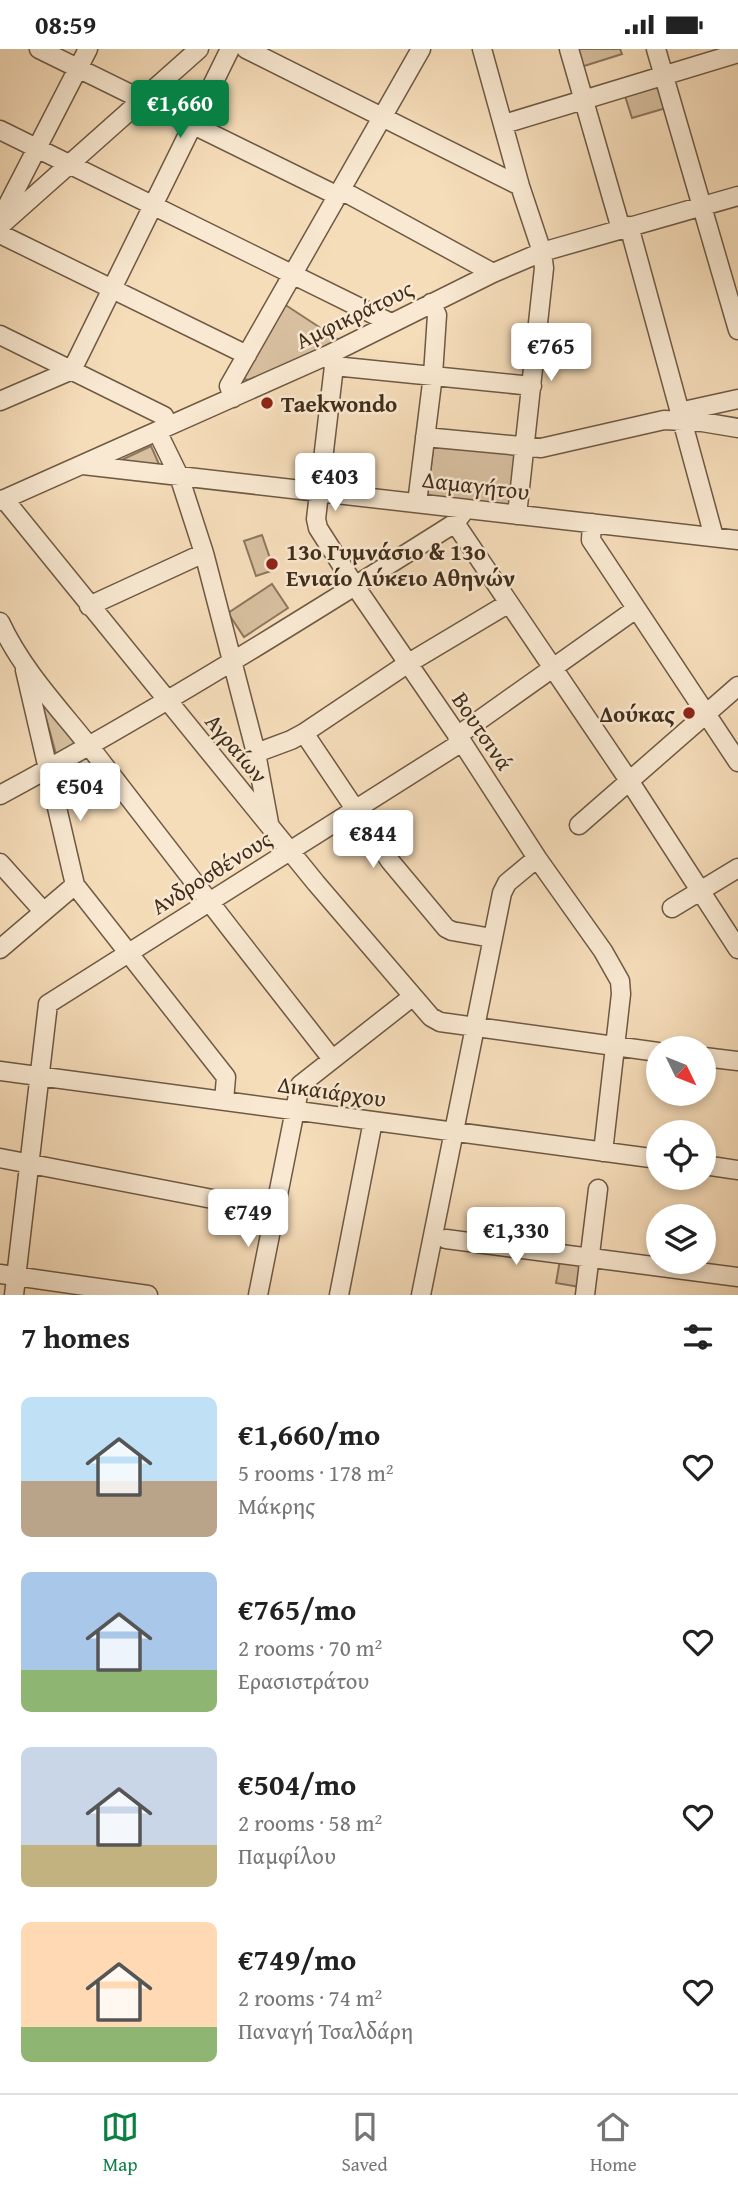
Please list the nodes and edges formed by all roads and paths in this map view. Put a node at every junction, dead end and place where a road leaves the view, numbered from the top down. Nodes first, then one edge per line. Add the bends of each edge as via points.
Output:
1 (39, 49) edge
2 (88, 49) edge
3 (199, 49) edge
4 (230, 49) edge
5 (246, 49) edge
6 (421, 49) edge
7 (482, 49) edge
8 (569, 49) edge
9 (656, 49) edge
10 (738, 53) edge
11 (78, 68) junction
12 (663, 75) junction
13 (584, 98) junction
14 (142, 100) junction
15 (382, 116) junction
16 (193, 124) junction
17 (503, 124) junction
18 (0, 129) edge
19 (37, 148) junction
20 (70, 164) junction
21 (520, 186) junction
22 (339, 193) junction
23 (738, 195) edge
24 (153, 205) junction
25 (701, 207) junction
26 (0, 219) edge
27 (0, 226) edge
28 (625, 227) junction
29 (0, 234) edge
30 (542, 252) junction
31 (493, 273) junction
32 (293, 274) junction
33 (111, 290) junction
34 (431, 303) junction
35 (391, 323) junction
36 (738, 330) edge
37 (0, 335) edge
38 (247, 355) junction
39 (331, 360) junction
40 (72, 370) junction
41 (432, 375) junction
42 (532, 386) junction
43 (233, 398) junction
44 (738, 399) edge
45 (0, 401) edge
46 (680, 416) junction
47 (163, 428) junction
48 (738, 428) edge
49 (425, 437) junction
50 (525, 448) junction
51 (83, 465) junction
52 (179, 476) junction
53 (320, 492) junction
54 (2, 500) edge
55 (417, 503) junction
56 (517, 515) junction
57 (461, 516) junction
58 (592, 523) junction
59 (714, 537) junction
60 (738, 540) edge
61 (204, 553) junction
62 (355, 586) junction
63 (509, 603) junction
64 (89, 606) junction
65 (636, 609) junction
66 (0, 622) edge
67 (233, 662) junction
68 (407, 664) junction
69 (24, 666) junction
70 (554, 668) junction
71 (738, 686) edge
72 (166, 701) junction
73 (706, 714) junction
74 (304, 733) junction
75 (459, 739) junction
76 (89, 745) junction
77 (256, 753) junction
78 (738, 762) edge
79 (48, 769) junction
80 (630, 782) junction
81 (1, 793) edge
82 (356, 810) junction
83 (270, 825) junction
84 (579, 825) dead end
85 (291, 851) junction
86 (537, 858) junction
87 (0, 863) edge
88 (738, 868) edge
89 (75, 885) junction
90 (699, 891) junction
91 (209, 902) junction
92 (672, 908) dead end
93 (43, 911) junction
94 (492, 937) junction
95 (0, 949) edge
96 (738, 949) edge
97 (127, 953) junction
98 (412, 997) junction
99 (474, 1027) junction
100 (614, 1048) junction
101 (646, 1051) edge
102 (716, 1058) edge
103 (332, 1059) junction
104 (738, 1061) edge
105 (0, 1071) edge
106 (40, 1077) junction
107 (224, 1101) junction
108 (295, 1111) junction
109 (373, 1121) junction
110 (454, 1132) junction
111 (603, 1152) junction
112 (646, 1157) edge
113 (0, 1158) edge
114 (29, 1164) junction
115 (716, 1167) edge
116 (738, 1170) edge
117 (598, 1189) dead end
118 (275, 1211) junction
119 (446, 1239) dead end
120 (590, 1257) junction
121 (8, 1275) edge
122 (738, 1277) edge
123 (14, 1295) edge
124 (145, 1295) edge
125 (258, 1295) edge
126 (339, 1295) edge
127 (421, 1295) edge
128 (585, 1295) edge

1 - 11 street
2 - 11 street
3 - 14 street
4 - 16 street
5 - 15 street
6 - 15 street
7 - 17 street
8 - 13 street
9 - 12 street
10 - 12 street
11 - 14 street
11 - 19 street
12 - 13 street
12 - 25 street
13 - 17 street
13 - 28 street
14 - 16 street
14 - 20 street
15 - 21 street
15 - 22 street
16 - 22 street
16 - 24 street
17 - 21 street
18 - 19 street
19 - 20 street
19 - 26 street
20 - 24 street
20 - 27 street
21 - 30 street
22 - 31 street
22 - 32 street
23 - 25 street, Αμφικράτους
24 - 32 street
24 - 33 street
25 - 28 street, Αμφικράτους
25 - 36 street
28 - 30 street, Αμφικράτους
28 - 46 street
29 - 33 street
30 - 31 street, Αμφικράτους
30 - 42 street
31 - 34 street, Αμφικράτους
32 - 35 street
32 - 38 street
33 - 38 street
33 - 40 street
34 - 35 street, Αμφικράτους
34 - 41 street via 437,315
35 - 39 street, Αμφικράτους
37 - 40 street
38 - 43 street via 229,386
39 - 41 street
39 - 43 street, Αμφικράτους
39 - 53 street, Βουτσινά
40 - 45 street
40 - 47 street via 164,416
41 - 42 street
41 - 49 street
42 - 50 street
43 - 47 street, Αμφικράτους
44 - 46 street
46 - 48 street
46 - 50 street
46 - 59 street
47 - 51 street, Αμφικράτους
47 - 52 street
49 - 50 street
49 - 55 street
50 - 56 street
51 - 52 street, Δαμαγήτου
51 - 54 street, Αμφικράτους
52 - 53 street, Δαμαγήτου
52 - 61 street
53 - 55 street, Δαμαγήτου
53 - 62 street, Βουτσινά via 318,528
54 - 64 street, Αγραίων
55 - 57 street, Δαμαγήτου
56 - 57 street, Δαμαγήτου
56 - 58 street, Δαμαγήτου
57 - 62 street
57 - 63 street
58 - 59 street, Δαμαγήτου
58 - 65 street via 591,540
59 - 60 street, Δαμαγήτου
61 - 64 street
61 - 67 street
62 - 67 street
62 - 68 street, Βουτσινά
63 - 68 street
63 - 70 street
64 - 72 street, Αγραίων
65 - 70 street, Ανδροσθένους
65 - 73 street
66 - 69 street
67 - 72 street
67 - 77 street
68 - 74 street
68 - 75 street, Βουτσινά
69 - 76 street
69 - 79 street
70 - 75 street, Ανδροσθένους
70 - 80 street
71 - 73 street
72 - 76 street
72 - 83 street, Αγραίων
73 - 78 street
73 - 80 street
74 - 77 street
74 - 82 street
75 - 82 street, Ανδροσθένους
75 - 86 street, Βουτσινά
76 - 79 street
76 - 91 street
77 - 83 street
79 - 81 street
79 - 89 street
80 - 84 street
80 - 90 street
82 - 85 street, Ανδροσθένους
82 - 94 street via 390,861 446,928
83 - 85 street, Αγραίων
85 - 91 street, Ανδροσθένους
85 - 98 street, Αγραίων
86 - 94 street via 507,883
86 - 100 street, Βουτσινά via 616,971 621,994
87 - 93 street
88 - 90 street
89 - 93 street
89 - 97 street
90 - 92 street
90 - 96 street
91 - 97 street, Ανδροσθένους
91 - 103 street
93 - 95 street
94 - 99 street
97 - 106 street, Ανδροσθένους via 48,1004
97 - 107 street via 226,1077
98 - 99 street, Αγραίων via 440,1022
98 - 103 street
99 - 100 street
99 - 110 street
100 - 101 street
100 - 111 street
102 - 104 street
103 - 108 street via 300,1085
105 - 106 street, Δικαιάρχου
106 - 107 street, Δικαιάρχου
106 - 114 street
107 - 108 street, Δικαιάρχου
108 - 109 street, Δικαιάρχου
108 - 118 street
109 - 110 street, Δικαιάρχου
109 - 126 street
110 - 111 street, Δικαιάρχου
110 - 127 street
111 - 112 street, Δικαιάρχου
113 - 114 street
114 - 118 street
114 - 121 street
115 - 116 street
117 - 120 street
118 - 125 street
119 - 120 street
120 - 122 street
120 - 128 street
121 - 123 street
121 - 124 street

